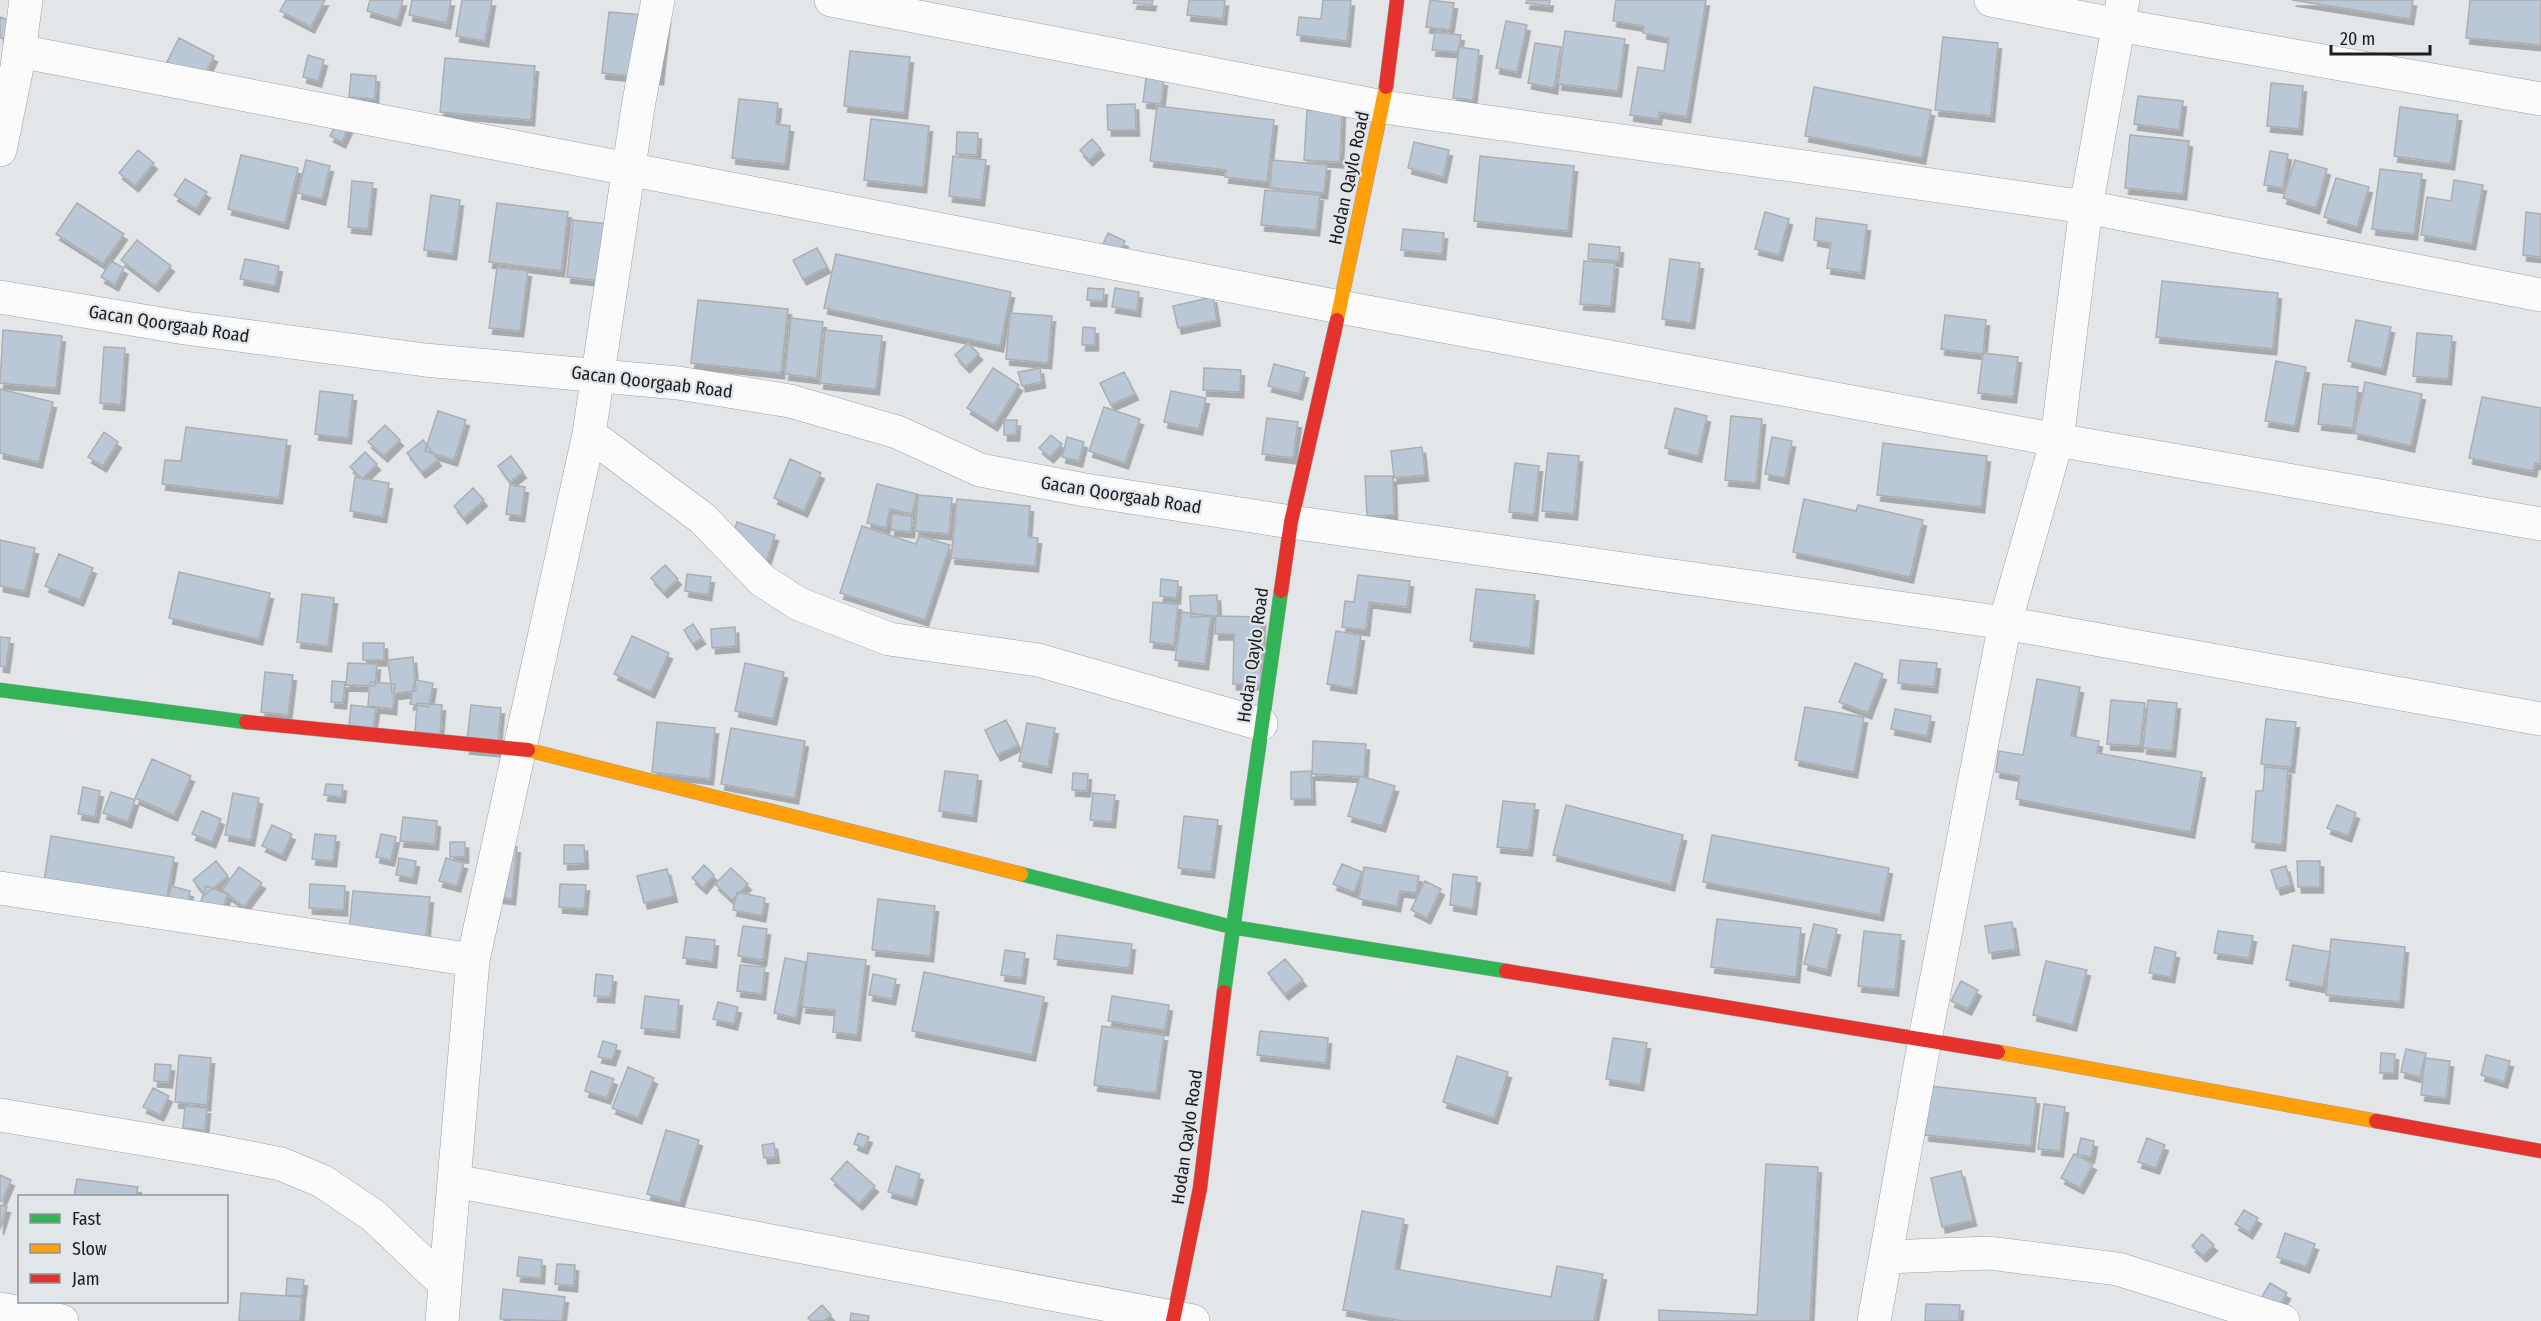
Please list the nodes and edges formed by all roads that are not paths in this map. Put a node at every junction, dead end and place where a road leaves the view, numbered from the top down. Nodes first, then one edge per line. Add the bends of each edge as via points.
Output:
1 (26, 0) edge
2 (658, 0) edge
3 (831, 0) edge
4 (1397, 0) edge
5 (1991, 0) edge
6 (2121, 12) edge
7 (12, 61) edge
8 (2541, 99) edge
9 (1383, 107) junction
10 (0, 150) edge
11 (630, 168) junction
12 (2086, 207) junction
13 (2541, 295) edge
14 (0, 297) edge
15 (1340, 307) junction
16 (597, 374) junction
17 (589, 434) junction
18 (2057, 440) junction
19 (1291, 522) junction
20 (2541, 524) edge
21 (2005, 622) junction
22 (0, 690) edge
23 (2541, 720) edge
24 (1261, 724) junction
25 (518, 748) junction
26 (0, 888) edge
27 (1232, 927) junction
28 (473, 960) junction
29 (1925, 1039) junction
30 (0, 1115) edge
31 (2541, 1150) edge
32 (455, 1181) junction
33 (1886, 1257) junction
34 (445, 1284) junction
35 (0, 1309) edge
36 (1180, 1320) edge
37 (62, 1321) edge
38 (442, 1321) edge
39 (1874, 1321) edge
40 (2283, 1321) edge

1 - 7 street
2 - 11 street
3 - 9 street
4 - 9 street, Hodan Qaylo Road
5 - 6 street
6 - 8 street
6 - 12 street
7 - 10 street
7 - 11 street
9 - 12 street
9 - 15 street, Hodan Qaylo Road
11 - 15 street
11 - 16 street
12 - 13 street
12 - 18 street
14 - 16 street, Gacan Qoorgaab Road via 185,328 425,360
15 - 18 street
15 - 19 street, Hodan Qaylo Road
16 - 17 street
16 - 19 street, Gacan Qoorgaab Road via 790,401 897,432 981,471
17 - 24 street via 702,518 763,581 800,604 890,639 1038,660
17 - 25 street
18 - 20 street
18 - 21 street
19 - 21 street, Gacan Qoorgaab Road
19 - 24 street, Hodan Qaylo Road
21 - 23 street, Gacan Qoorgaab Road
21 - 29 street
22 - 25 street via 204,718
24 - 27 street, Hodan Qaylo Road
25 - 27 street
25 - 28 street
26 - 28 street
27 - 29 street
27 - 36 street, Hodan Qaylo Road
28 - 32 street
29 - 31 street
29 - 33 street
30 - 34 street via 281,1164 322,1181 374,1216
32 - 34 street
32 - 36 street
33 - 39 street
33 - 40 street via 1989,1253 2118,1269
34 - 38 street
35 - 37 street

